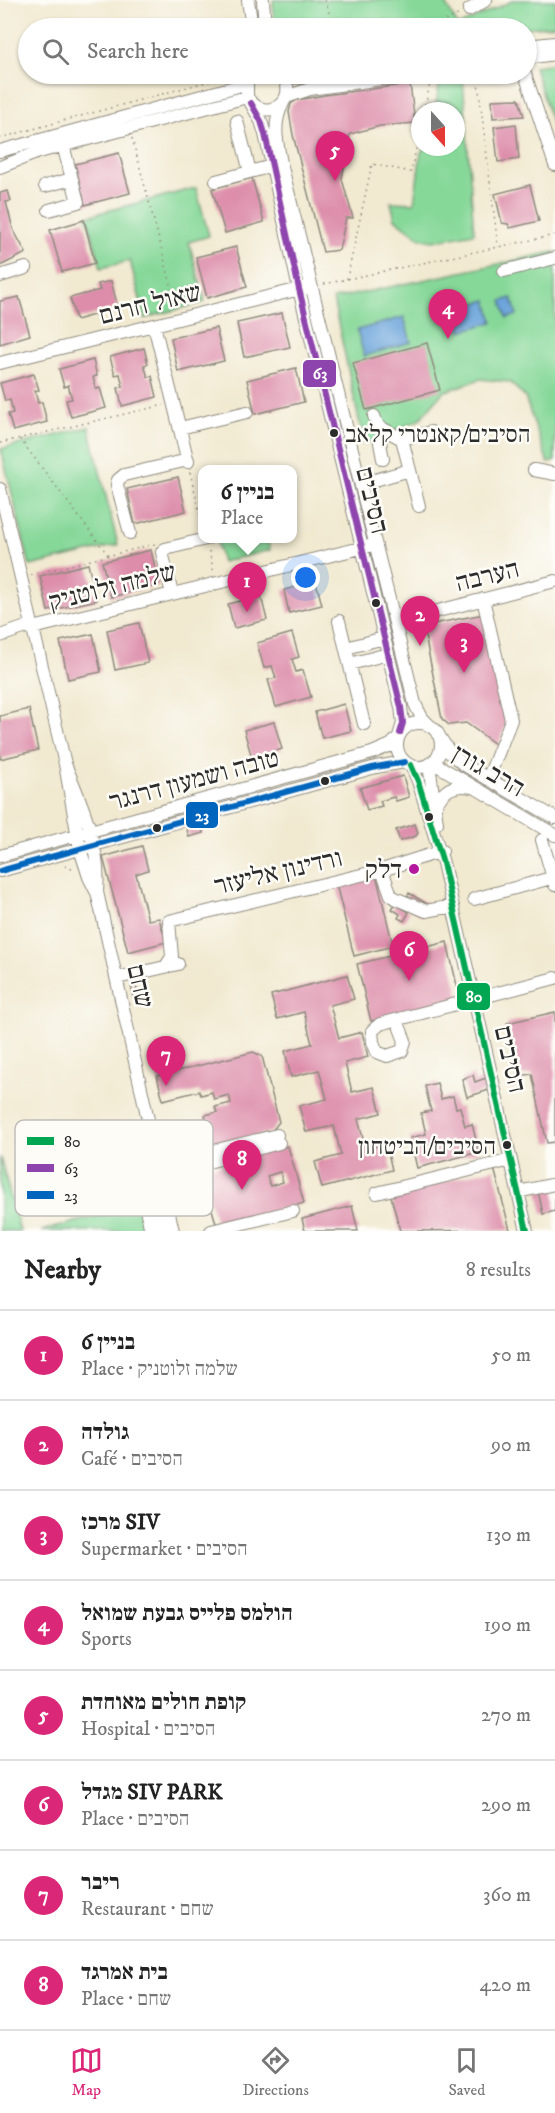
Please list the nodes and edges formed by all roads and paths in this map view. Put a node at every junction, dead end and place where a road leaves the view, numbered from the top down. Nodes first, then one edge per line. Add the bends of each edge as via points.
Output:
1 (248, 0) edge
2 (263, 0) edge
3 (324, 0) edge
4 (486, 0) edge
5 (469, 10) joint
6 (251, 18) edge
7 (264, 18) edge
8 (329, 18) edge
9 (451, 18) edge
10 (555, 43) edge
11 (537, 45) edge
12 (555, 54) edge
13 (537, 56) edge
14 (199, 84) edge
15 (240, 84) edge
16 (250, 84) edge
17 (288, 84) edge
18 (346, 84) edge
19 (430, 84) edge
20 (478, 84) edge
21 (528, 84) edge
22 (249, 100) junction
23 (285, 100) junction
24 (426, 102) edge
25 (237, 121) dead end
26 (129, 128) junction
27 (0, 138) edge
28 (63, 146) junction
29 (0, 151) edge
30 (414, 156) edge
31 (555, 165) edge
32 (272, 166) junction
33 (0, 167) edge
34 (250, 172) junction
35 (72, 179) junction
36 (216, 181) dead end
37 (45, 186) dead end
38 (49, 210) dead end
39 (555, 235) edge
40 (498, 247) junction
41 (555, 258) edge
42 (26, 268) dead end
43 (504, 271) dead end
44 (0, 276) edge
45 (347, 279) junction
46 (305, 288) junction
47 (180, 319) junction
48 (154, 325) junction
49 (0, 363) edge
50 (173, 403) junction
51 (248, 412) dead end
52 (374, 416) dead end
53 (180, 428) junction
54 (384, 430) junction
55 (431, 432) dead end
56 (20, 438) junction
57 (402, 439) junction
58 (0, 443) edge
59 (383, 459) dead end
60 (188, 461) junction
61 (410, 470) junction
62 (534, 470) dead end
63 (555, 474) edge
64 (361, 484) junction
65 (0, 489) edge
66 (198, 505) edge
67 (419, 506) dead end
68 (130, 533) dead end
69 (198, 541) edge
70 (160, 543) dead end
71 (207, 543) edge
72 (376, 545) junction
73 (362, 548) junction
74 (108, 556) junction
75 (21, 577) junction
76 (555, 581) edge
77 (216, 584) junction
78 (172, 594) junction
79 (483, 599) junction
80 (339, 621) dead end
81 (395, 622) junction
82 (32, 627) junction
83 (0, 636) edge
84 (384, 638) junction
85 (346, 648) junction
86 (388, 654) junction
87 (350, 664) junction
88 (364, 724) dead end
89 (429, 725) junction
90 (399, 736) junction
91 (439, 736) junction
92 (430, 763) junction
93 (65, 764) junction
94 (408, 764) junction
95 (488, 779) junction
96 (475, 788) junction
97 (435, 807) junction
98 (555, 818) edge
99 (90, 831) junction
100 (76, 835) junction
101 (555, 835) edge
102 (542, 840) dead end
103 (93, 845) junction
104 (80, 849) junction
105 (442, 855) junction
106 (0, 856) edge
107 (51, 857) junction
108 (64, 865) dead end
109 (382, 870) junction
110 (0, 871) edge
111 (83, 874) junction
112 (554, 881) edge
113 (97, 892) junction
114 (474, 899) dead end
115 (453, 906) junction
116 (117, 978) junction
117 (555, 978) edge
118 (475, 1001) junction
119 (400, 1028) dead end
120 (148, 1120) edge
121 (278, 1139) dead end
122 (213, 1156) edge
123 (511, 1160) junction
124 (555, 1184) edge
125 (518, 1192) junction
126 (377, 1193) dead end
127 (293, 1211) dead end
128 (149, 1216) edge
129 (159, 1216) edge
130 (170, 1216) edge
131 (152, 1231) edge
132 (162, 1231) edge
133 (173, 1231) edge
134 (210, 1231) edge
135 (527, 1231) edge

1 - 6 street
2 - 7 street
3 - 8 path
4 - 5 street
5 - 9 path
10 - 11 street
12 - 13 street
14 - 27 path
15 - 29 street
16 - 22 street
17 - 23 street
18 - 23 street via 310,89
19 - 24 path
20 - 40 path
21 - 31 street
22 - 23 street via 257,108 270,110
22 - 26 street
22 - 32 street, הסיבים via 261,121
23 - 46 street, הסיבים via 278,113 276,133
25 - 34 street
26 - 28 street
26 - 47 path
28 - 33 street
28 - 35 street
30 - 45 path via 411,172 372,164
32 - 34 street
32 - 46 street, הסיבים
34 - 36 street
35 - 37 street
35 - 38 street via 78,202
39 - 40 path
40 - 45 path
41 - 43 street
42 - 44 street
45 - 46 path
46 - 47 street, שאול חרנם
46 - 64 street, הסיבים
46 - 73 street, הסיבים
47 - 48 street, שאול חרנם
48 - 49 street, שאול חרנם
48 - 50 street
50 - 53 street
50 - 56 path
51 - 53 street
52 - 54 street
53 - 60 street
54 - 57 street
54 - 59 street via 380,443
55 - 57 street
56 - 58 path
56 - 74 path
57 - 61 street
60 - 66 path
60 - 68 street via 124,475 118,480
61 - 64 street
61 - 67 street
62 - 63 street
64 - 72 street, הסיבים
65 - 75 street, שחם
69 - 78 street via 162,552
70 - 74 path
71 - 77 path
72 - 73 street, שלמה זלוטניק
72 - 81 street, הסיבים
73 - 77 street, שלמה זלוטניק
73 - 84 street, הסיבים
74 - 75 path
75 - 82 street, שחם
76 - 79 street, הערבה
77 - 78 street, שלמה זלוטניק
78 - 82 street, שלמה זלוטניק
79 - 81 street, הערבה
79 - 95 street via 511,720
80 - 85 street
81 - 89 street, הסיבים via 415,704
82 - 83 street, שלמה זלוטניק
82 - 93 street, שחם
84 - 85 street
84 - 86 street, הסיבים
85 - 87 street
86 - 87 street
86 - 90 street, הסיבים via 403,716
87 - 88 street
89 - 90 street via 416,723 404,728
89 - 91 street
90 - 94 street via 398,752
90 - 99 street, טובה ושמעון דרנגר via 391,745 372,753
91 - 92 street via 440,750
91 - 95 street, הרב גורן via 454,757
92 - 94 street via 417,767
92 - 96 street, הרב גורן
92 - 97 street, הסיבים
93 - 99 street, שחם
93 - 100 street, שחם
94 - 103 street, טובה ושמעון דרנגר via 376,767
94 - 105 street, הסיבים via 418,781
95 - 98 street, הרב גורן
96 - 97 street via 453,787 442,794
96 - 101 street, הרב גורן
97 - 105 street, הסיבים
99 - 100 street, טובה ושמעון דרנגר
99 - 103 street, שחם
100 - 104 street, שחם
100 - 106 street, טובה ושמעון דרנגר
102 - 112 street
103 - 104 street, טובה ושמעון דרנגר
103 - 113 street, שחם
104 - 107 street, טובה ושמעון דרנגר
104 - 111 street, שחם
105 - 109 street, ורדינון אליעזר
105 - 115 street, הסיבים
107 - 110 street, טובה ושמעון דרנגר
107 - 111 street via 69,861
108 - 111 path
109 - 115 street via 395,898 426,911
109 - 116 street, ורדינון אליעזר via 169,921 172,965
111 - 113 street, שחם
112 - 114 street
113 - 116 street, שחם
115 - 118 street, הסיבים
116 - 120 street, שחם
117 - 118 street
118 - 119 street via 380,1024 372,1030 377,1052 387,1056 402,1051 405,1041
118 - 123 street, הסיבים
121 - 122 street
123 - 125 street, הסיבים
123 - 126 street
124 - 125 street
125 - 135 street, הסיבים
127 - 134 street
128 - 131 street
129 - 132 street
130 - 133 street, שחם

